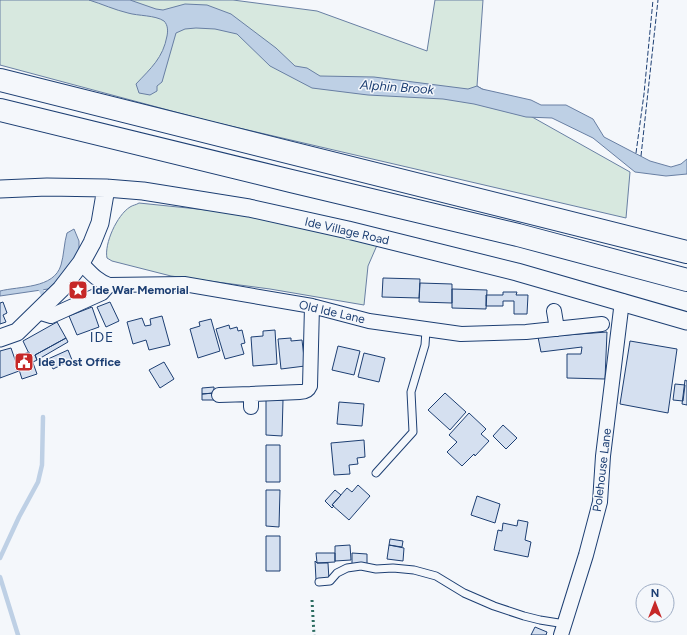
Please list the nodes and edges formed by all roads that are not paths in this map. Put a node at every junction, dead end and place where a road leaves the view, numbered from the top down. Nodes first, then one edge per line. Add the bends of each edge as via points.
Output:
1 (0, 80) edge
2 (0, 110) edge
3 (106, 188) junction
4 (0, 189) edge
5 (687, 252) edge
6 (81, 263) junction
7 (687, 280) edge
8 (109, 285) junction
9 (622, 301) junction
10 (312, 306) junction
11 (554, 311) dead end
12 (38, 312) junction
13 (687, 321) edge
14 (602, 324) dead end
15 (557, 329) junction
16 (426, 330) junction
17 (0, 338) edge
18 (219, 395) dead end
19 (376, 473) dead end
20 (319, 582) dead end
21 (563, 630) edge

1 - 5 highway
2 - 7 highway via 518,235
3 - 4 street, Ide Village Road
3 - 6 street via 100,223
3 - 9 street, Ide Village Road via 249,208 502,268
6 - 8 street via 95,277
6 - 12 street via 61,289
8 - 10 street, Old Ide Lane via 184,284
8 - 12 street via 102,293 51,316
9 - 13 street, Ide Village Road
9 - 21 street, Polehouse Lane via 603,456 600,502
10 - 16 street, Old Ide Lane via 369,321
10 - 18 street via 308,390 251,400
11 - 15 street
12 - 17 street via 18,332
14 - 15 street, Old Ide Lane
15 - 16 street, Old Ide Lane via 461,334
16 - 19 lane via 425,345 412,392 413,432
20 - 21 lane via 330,581 337,573 347,568 361,566 414,570 436,576 464,593 494,606

